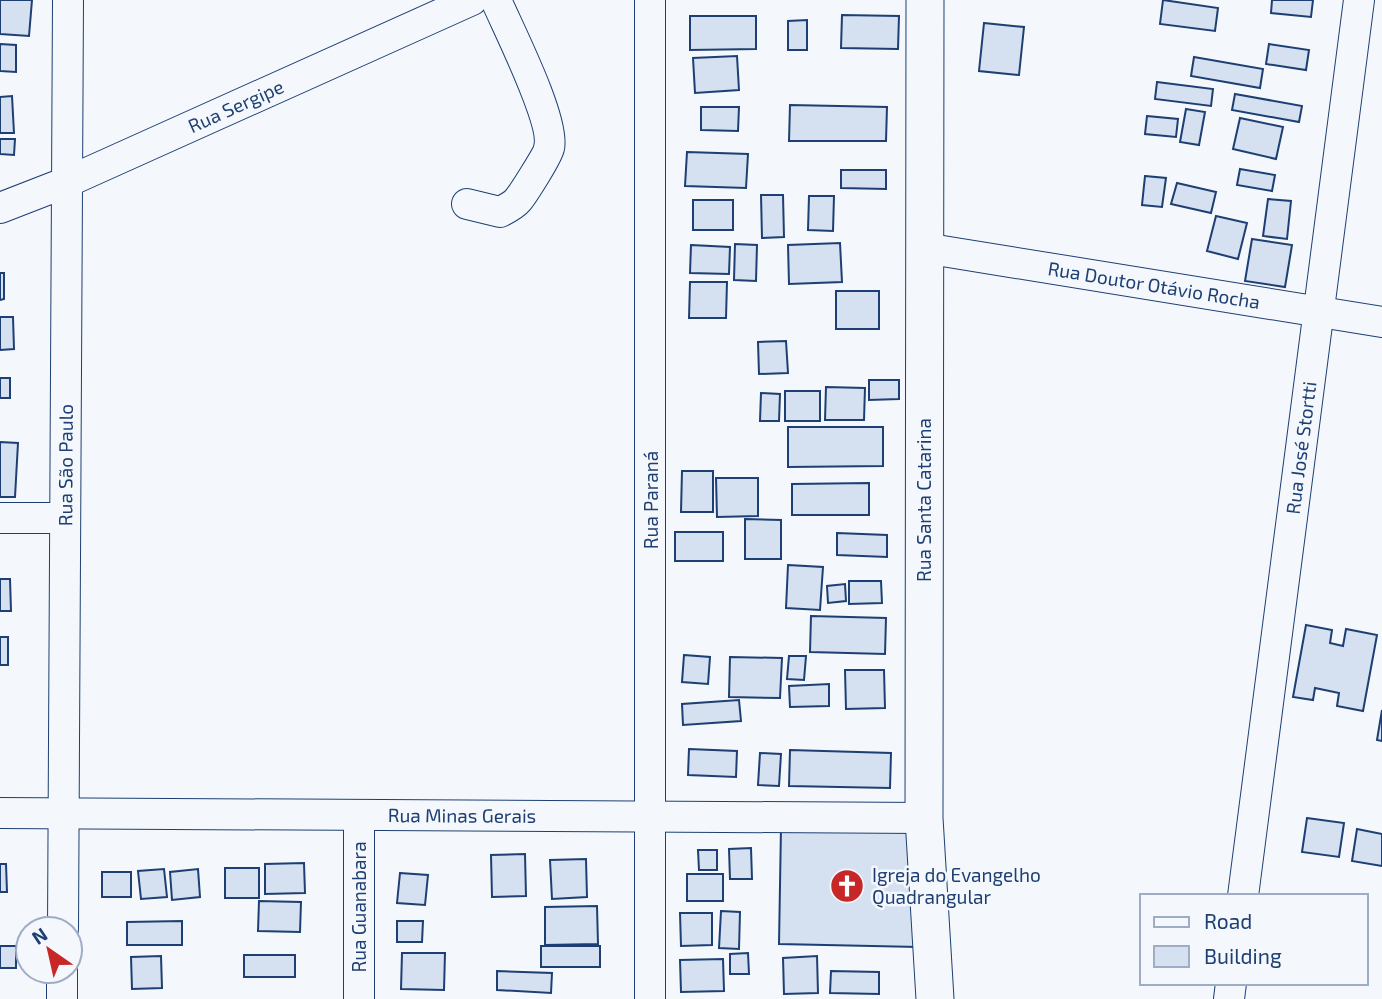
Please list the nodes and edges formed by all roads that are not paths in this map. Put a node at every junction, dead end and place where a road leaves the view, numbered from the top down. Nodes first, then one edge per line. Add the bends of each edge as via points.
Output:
1 (68, 0) edge
2 (472, 0) edge
3 (496, 0) edge
4 (650, 0) edge
5 (925, 0) edge
6 (1359, 0) edge
7 (67, 182) junction
8 (467, 204) dead end
9 (0, 208) edge
10 (924, 248) junction
11 (1320, 311) junction
12 (1382, 322) edge
13 (0, 518) edge
14 (65, 518) junction
15 (0, 813) edge
16 (63, 813) junction
17 (359, 815) junction
18 (652, 816) junction
19 (924, 818) junction
20 (1243, 894) edge
21 (63, 915) edge
22 (359, 999) edge
23 (650, 999) edge
24 (935, 999) edge

1 - 7 street, Rua São Paulo
2 - 7 street, Rua Sergipe
3 - 8 street via 526,64 548,127 550,148 518,201 500,212
4 - 18 street, Rua Paraná
5 - 10 main road, Rua Santa Catarina
6 - 11 street, Rua José Stortti
7 - 9 street, Rua Sergipe
7 - 14 street, Rua São Paulo
10 - 11 street, Rua Doutor Otávio Rocha
10 - 19 main road, Rua Santa Catarina
11 - 12 street, Rua Doutor Otávio Rocha
11 - 20 street, Rua José Stortti
13 - 14 street
14 - 16 street, Rua São Paulo
15 - 16 street, Rua Minas Gerais
16 - 17 street, Rua Minas Gerais
16 - 21 street, Rua São Paulo
17 - 18 street, Rua Minas Gerais
17 - 22 street, Rua Guanabara
18 - 19 street, Rua Minas Gerais
18 - 23 street, Rua Paraná
19 - 24 main road, Rua Santa Catarina

